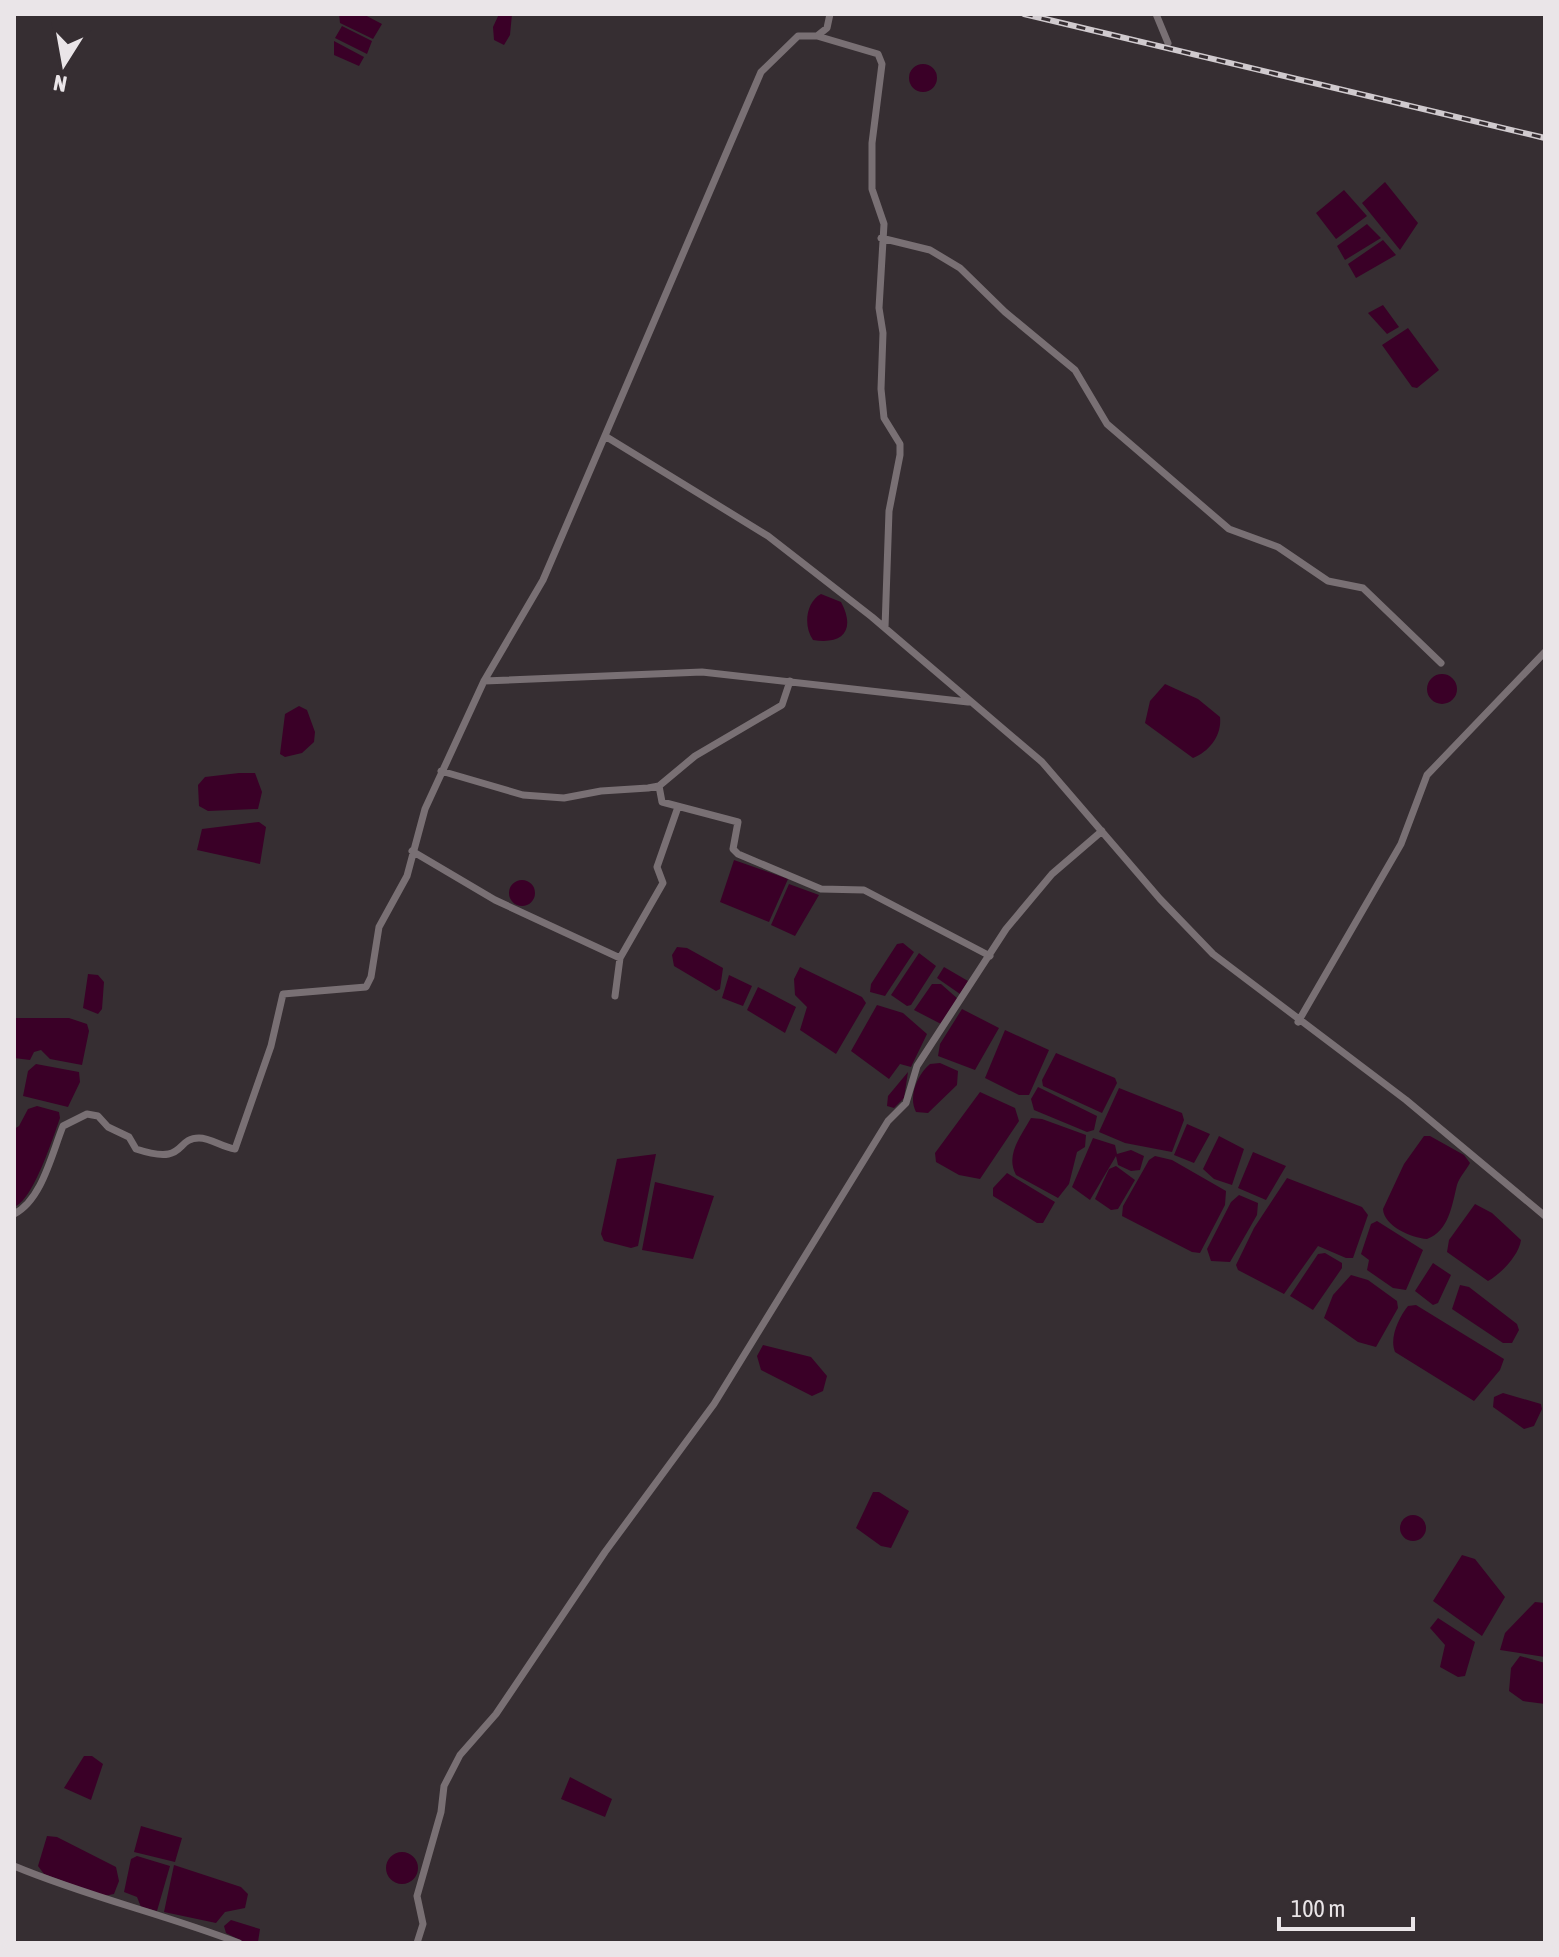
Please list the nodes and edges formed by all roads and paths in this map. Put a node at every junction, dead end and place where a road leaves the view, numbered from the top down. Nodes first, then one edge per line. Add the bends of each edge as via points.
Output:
1 (830, 14) edge
2 (1156, 14) edge
3 (817, 36) junction
4 (1168, 43) dead end
5 (881, 238) junction
6 (605, 436) junction
7 (885, 628) junction
8 (1545, 652) edge
9 (1441, 663) dead end
10 (484, 681) junction
11 (790, 681) junction
12 (970, 702) junction
13 (441, 771) junction
14 (659, 786) junction
15 (678, 807) junction
16 (1102, 831) junction
17 (412, 851) junction
18 (990, 956) junction
19 (620, 958) junction
20 (615, 996) dead end
21 (1298, 1022) junction
22 (14, 1214) edge
23 (1545, 1216) edge
24 (14, 1866) edge
25 (239, 1943) edge
26 (417, 1943) edge

1 - 3 street via 827,28
2 - 4 street
3 - 5 street via 881,57 872,158 872,189 884,224
3 - 6 street via 798,36 761,72
5 - 7 street via 881,389 884,418 900,444 889,511
5 - 9 street via 930,250 960,268 1075,370 1107,424 1229,529 1278,547 1328,581 1363,588
6 - 7 street via 768,536
6 - 10 street via 543,580
7 - 12 street
8 - 21 street via 1427,775 1401,844
10 - 11 street via 702,672
10 - 13 street
11 - 12 street
11 - 14 street via 782,705 695,756
12 - 16 street via 1042,762
13 - 14 street via 523,795 564,798
13 - 17 street
14 - 15 street via 662,802
15 - 18 street via 738,822 733,849 738,854 821,889 864,890
15 - 19 street via 657,867 663,883
16 - 18 street via 1052,874
16 - 21 street via 1213,954
17 - 19 street via 495,900
17 - 22 street via 407,876 379,927 366,987 283,994 235,1149 195,1138 177,1153 156,1155 136,1149 129,1137 87,1114 63,1126 45,1173 24,1208
18 - 26 street via 917,1066 906,1103 888,1121 714,1404 496,1714 460,1755 444,1786 417,1896 423,1924
19 - 20 street
21 - 23 street via 1406,1100
24 - 25 street via 78,1893

